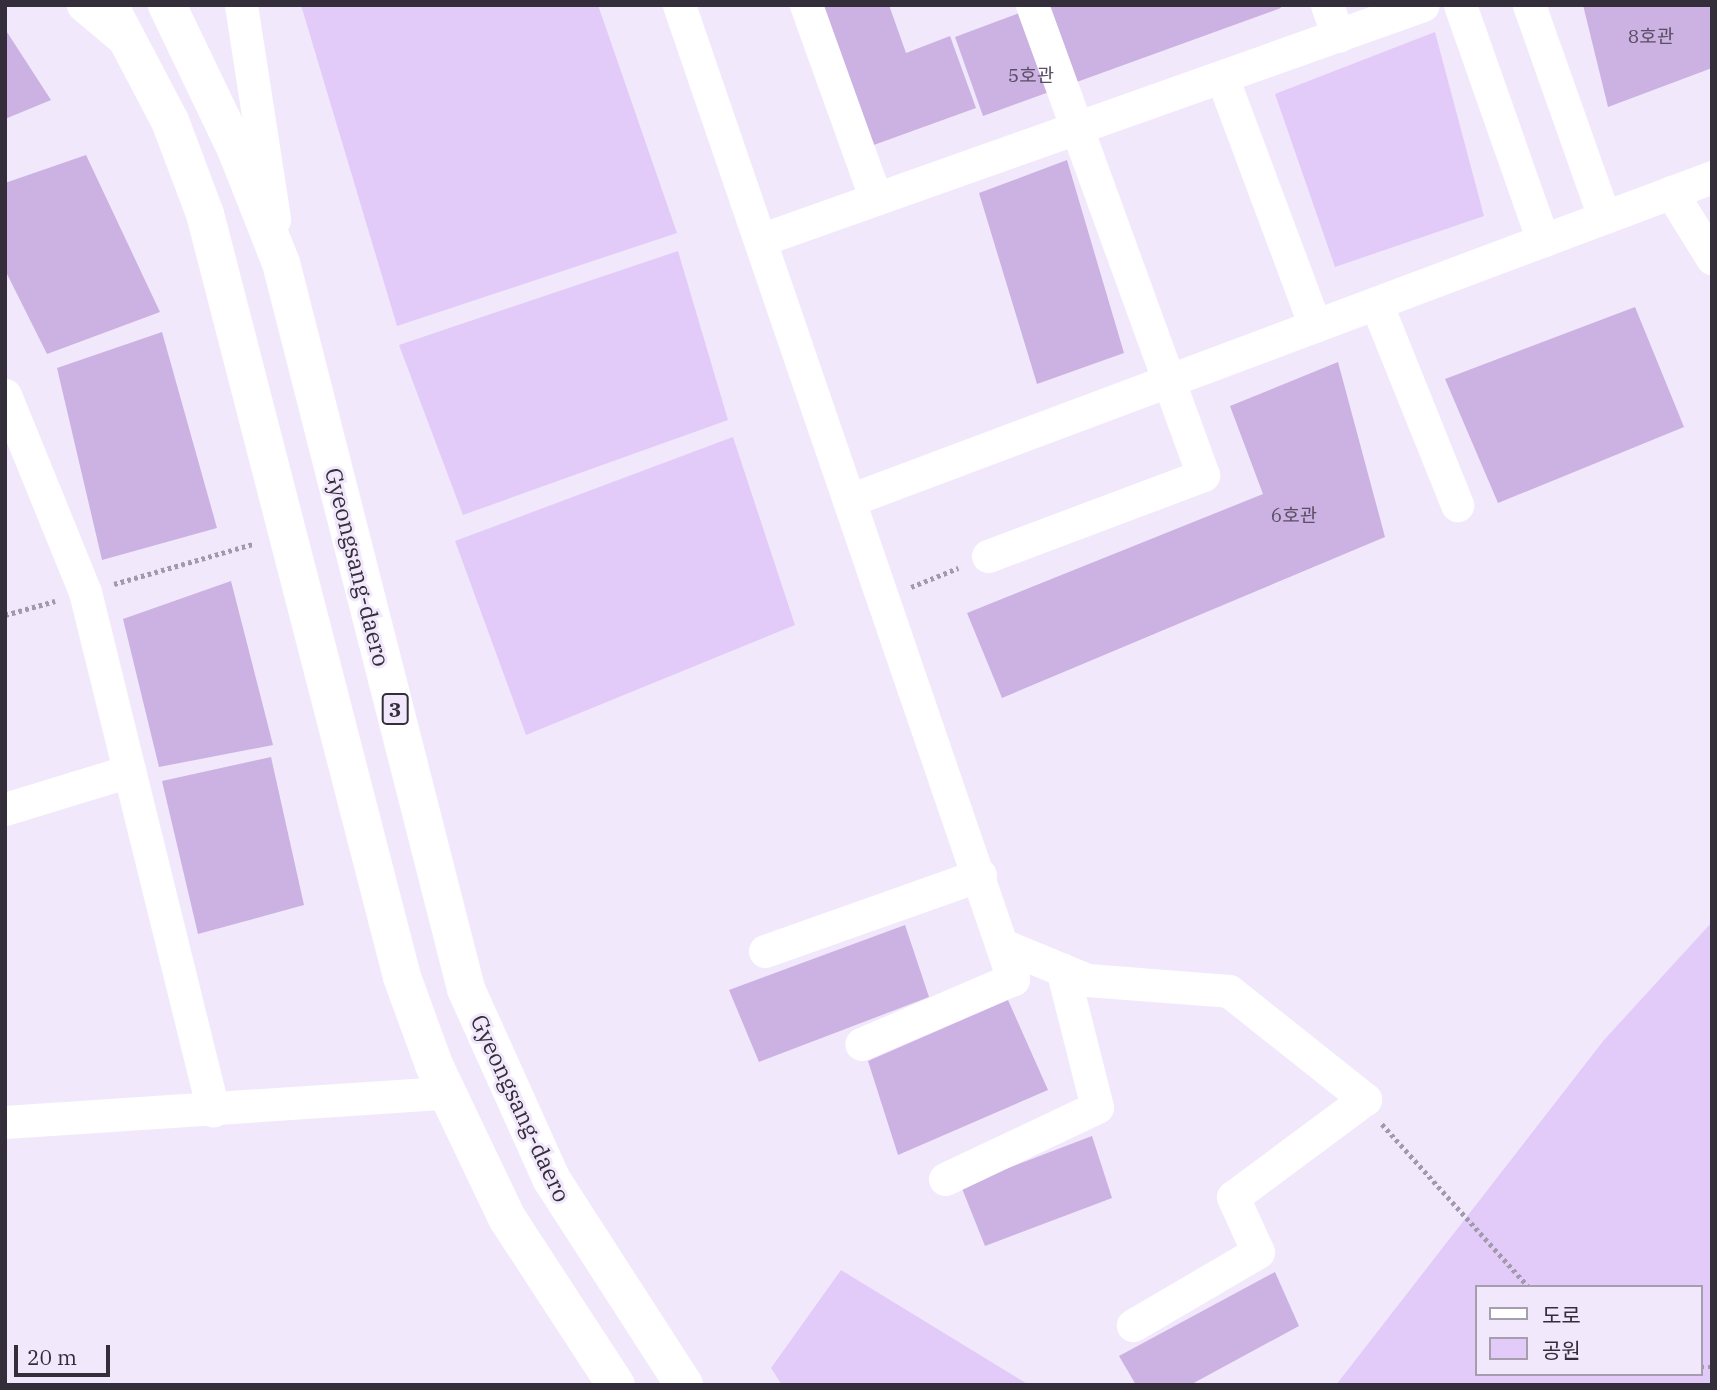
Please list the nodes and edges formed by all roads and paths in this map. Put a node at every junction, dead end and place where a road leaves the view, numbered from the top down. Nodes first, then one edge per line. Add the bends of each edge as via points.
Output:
1 (83, 5) edge
2 (109, 5) edge
3 (167, 5) edge
4 (241, 5) edge
5 (678, 5) edge
6 (806, 5) edge
7 (1031, 5) edge
8 (1423, 5) edge
9 (1460, 5) edge
10 (1529, 5) edge
11 (1332, 20) edge
12 (135, 48) junction
13 (1222, 77) junction
14 (1076, 129) junction
15 (1712, 177) edge
16 (1671, 192) junction
17 (876, 199) junction
18 (1604, 217) junction
19 (760, 240) junction
20 (1543, 241) junction
21 (1712, 258) edge
22 (281, 263) junction
23 (1376, 303) junction
24 (1315, 326) junction
25 (1166, 382) junction
26 (5, 395) edge
27 (850, 500) junction
28 (1457, 505) dead end
29 (290, 534) junction
30 (988, 556) joint
31 (85, 592) junction
32 (884, 598) junction
33 (5, 615) edge
34 (129, 771) junction
35 (5, 809) edge
36 (980, 875) junction
37 (1005, 946) junction
38 (765, 951) dead end
39 (1062, 969) junction
40 (861, 1044) dead end
41 (447, 1093) junction
42 (1365, 1099) junction
43 (212, 1110) junction
44 (5, 1122) edge
45 (945, 1179) dead end
46 (1527, 1285) edge
47 (1133, 1325) dead end
48 (616, 1385) edge
49 (684, 1385) edge

1 - 12 street
2 - 12 main road
3 - 22 main road, Gyeongsang-daero / 3 via 226,126
4 - 22 street
5 - 19 street
6 - 17 street
7 - 14 street
8 - 11 street
9 - 20 street
10 - 18 street
11 - 13 street
12 - 29 main road via 205,214
13 - 14 street
13 - 24 street
14 - 17 street
14 - 25 street
15 - 16 street
16 - 18 street
16 - 21 street
17 - 19 street
18 - 20 street
19 - 27 street
20 - 23 street
22 - 49 main road, Gyeongsang-daero / 3 via 466,989 552,1180
23 - 24 street
23 - 28 street
24 - 25 street
25 - 27 street
25 - 30 street via 1203,475
26 - 31 street
27 - 32 street
29 - 31 path
29 - 41 main road via 402,977
30 - 32 path
31 - 33 path
31 - 34 street
32 - 36 street
34 - 35 street
34 - 43 street
36 - 37 street
36 - 38 street
37 - 39 street
37 - 40 street via 1013,979
39 - 42 street via 1087,980 1229,991
39 - 45 street via 1097,1107
41 - 43 street
41 - 48 main road via 507,1218
42 - 46 path
42 - 47 street via 1233,1197 1258,1252
43 - 44 street

